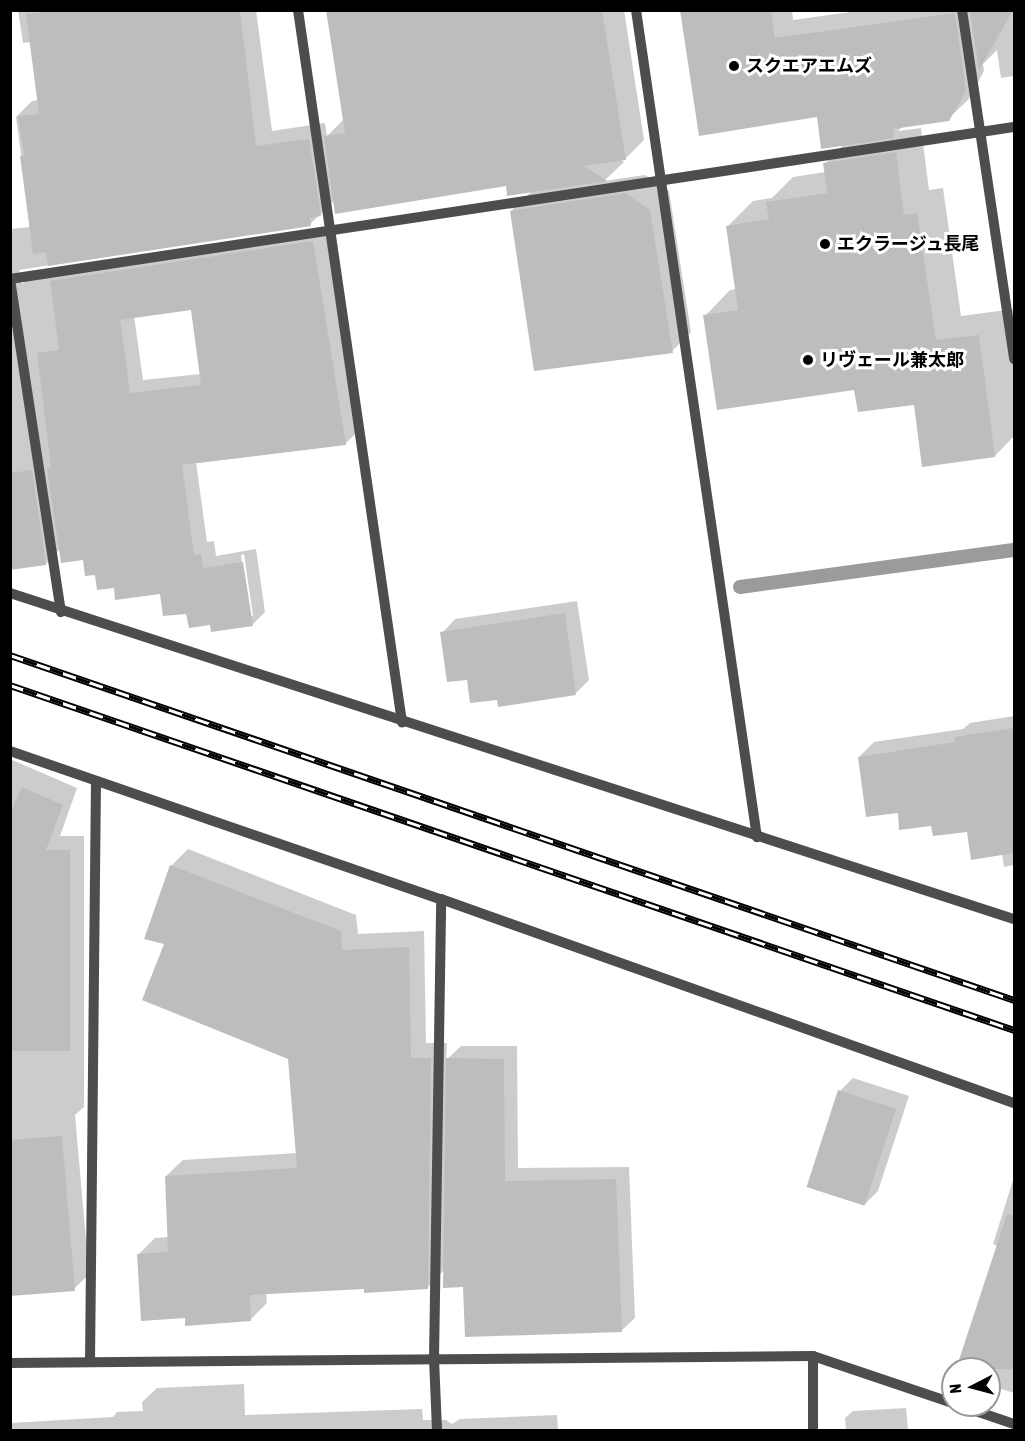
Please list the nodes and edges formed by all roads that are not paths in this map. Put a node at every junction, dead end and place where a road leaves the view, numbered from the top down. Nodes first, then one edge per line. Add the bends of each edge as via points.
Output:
1 (298, 10) edge
2 (636, 10) edge
3 (962, 10) edge
4 (1014, 127) edge
5 (980, 132) junction
6 (661, 181) junction
7 (330, 229) junction
8 (10, 279) edge
9 (1014, 359) edge
10 (10, 593) edge
11 (61, 612) junction
12 (402, 722) junction
13 (10, 751) edge
14 (96, 781) junction
15 (757, 837) junction
16 (441, 898) junction
17 (1014, 919) edge
18 (1014, 1103) edge
19 (813, 1356) junction
20 (434, 1359) junction
21 (90, 1362) junction
22 (10, 1363) edge
23 (941, 1399) edge
24 (993, 1417) edge
25 (1014, 1424) edge
26 (437, 1431) edge
27 (813, 1431) edge

1 - 7 street
2 - 6 street
3 - 5 street
4 - 5 street
5 - 6 street
5 - 9 street
6 - 7 street
6 - 15 street
7 - 8 street
7 - 12 street
8 - 11 street
10 - 11 street
11 - 12 street
12 - 15 street
13 - 14 street
14 - 16 street
14 - 21 street
15 - 17 street
16 - 18 street
16 - 20 street
19 - 20 street
19 - 23 street
19 - 27 street
20 - 21 street
20 - 26 street
21 - 22 street
24 - 25 street

